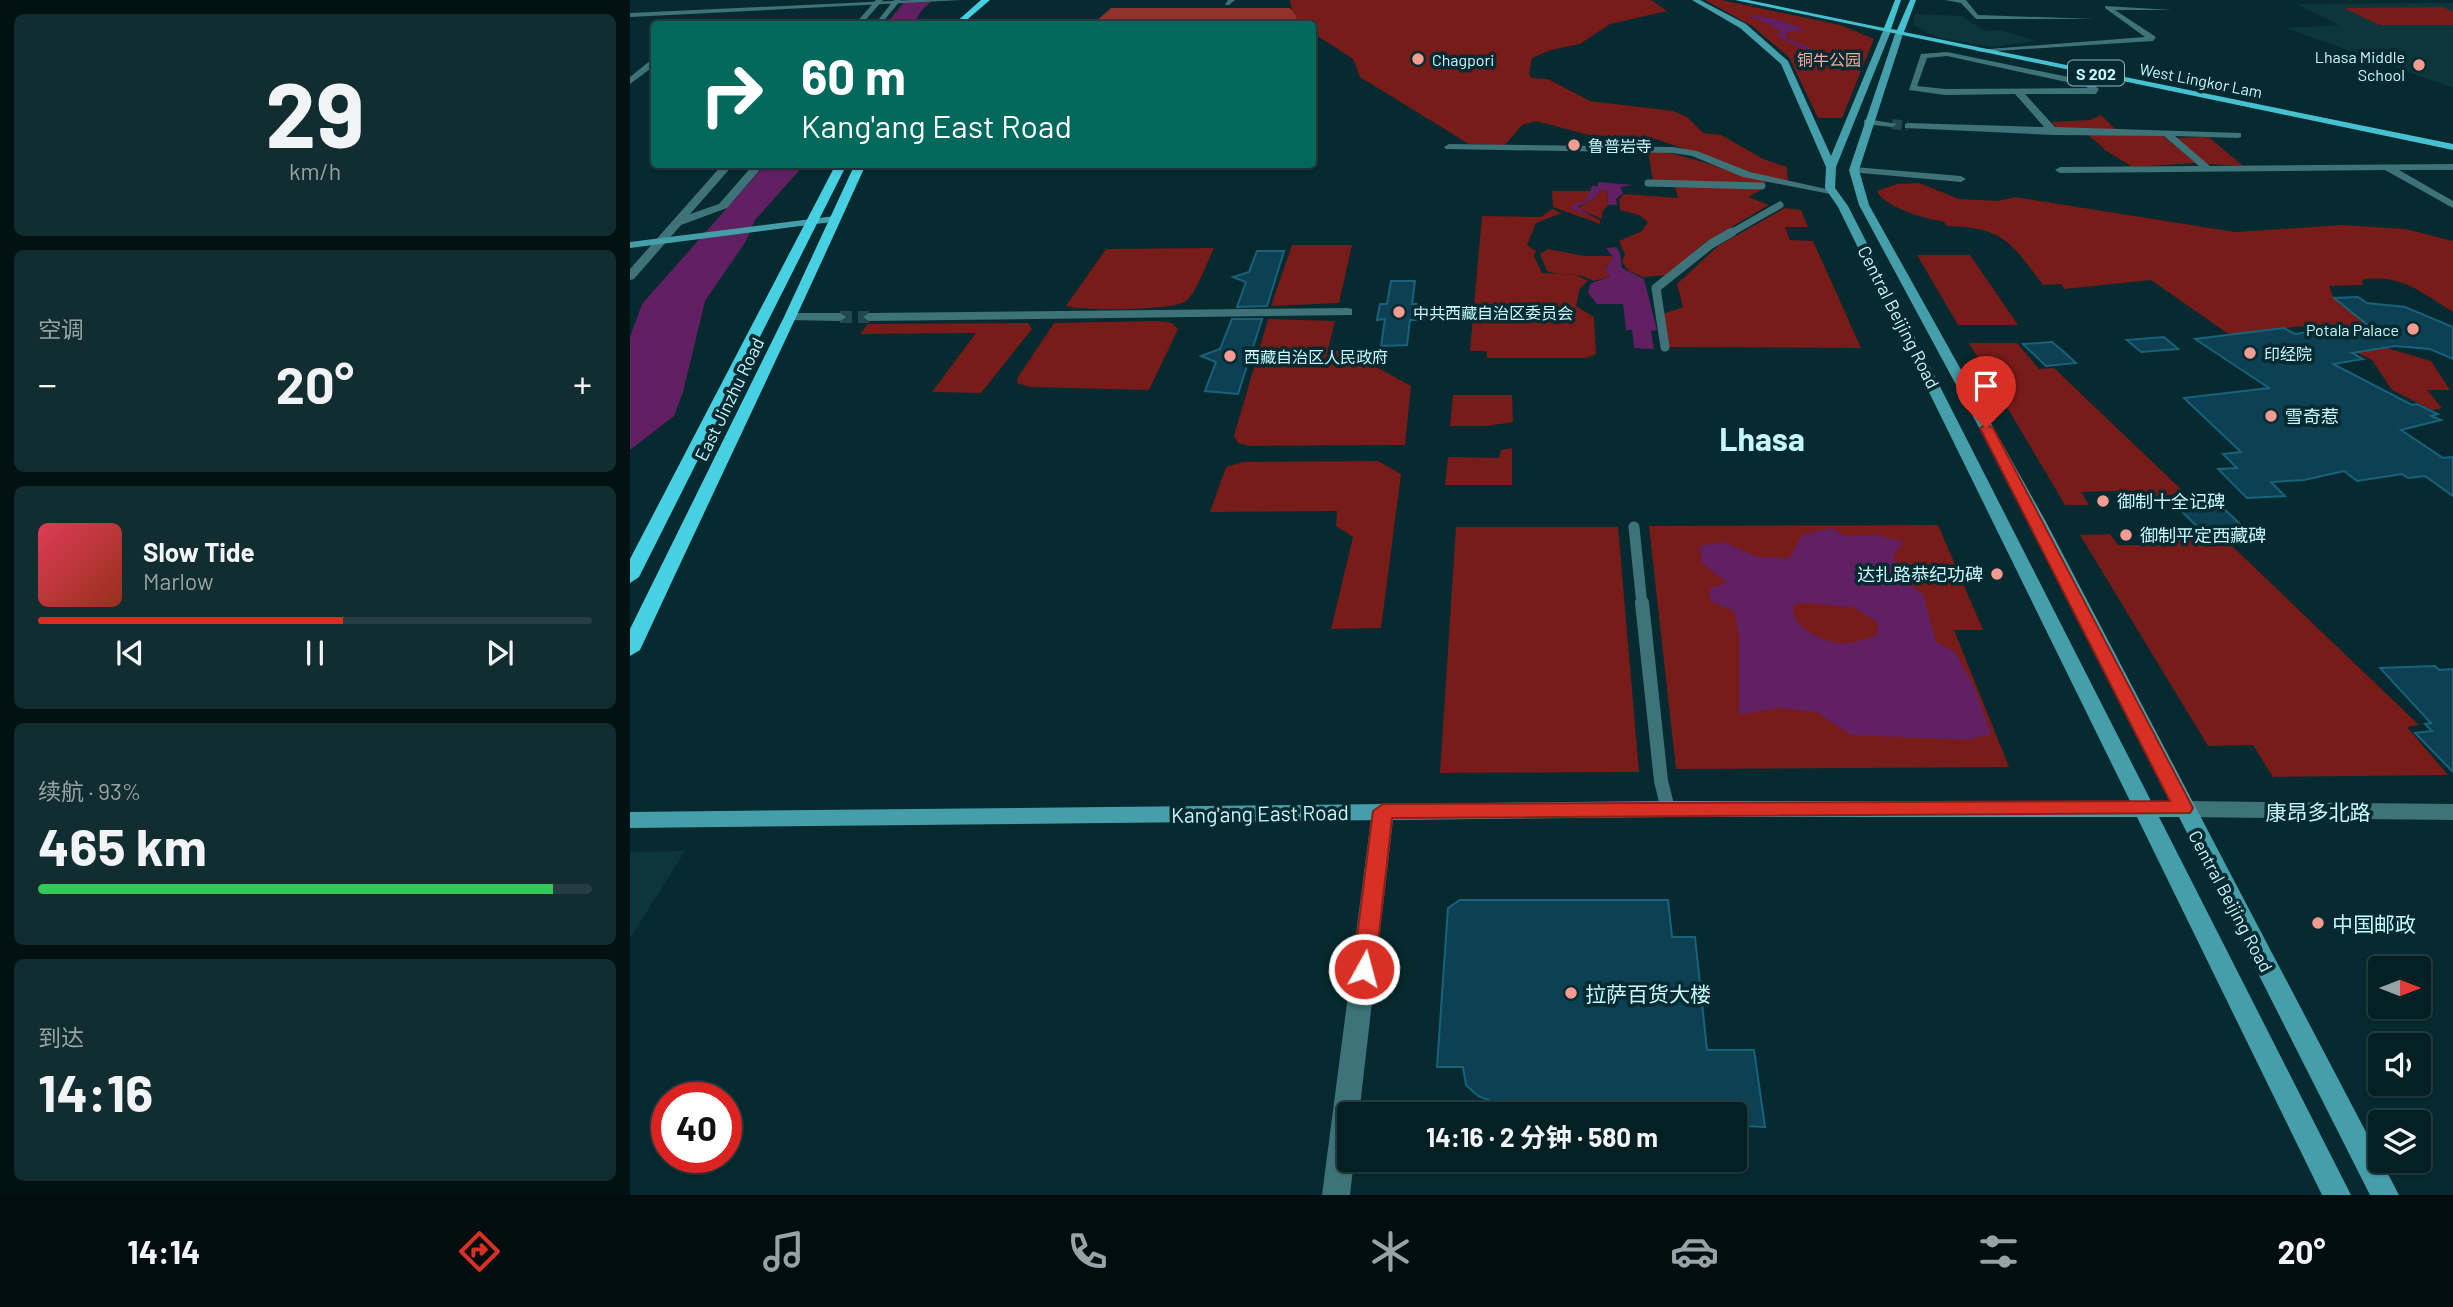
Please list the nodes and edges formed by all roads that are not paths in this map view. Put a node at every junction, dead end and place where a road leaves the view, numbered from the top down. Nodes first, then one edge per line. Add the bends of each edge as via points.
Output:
1 (738, 0) edge
2 (959, 0) edge
3 (986, 0) edge
4 (997, 0) edge
5 (1695, 0) edge
6 (1738, 0) edge
7 (1898, 0) edge
8 (1913, 0) edge
9 (1948, 0) edge
10 (936, 1) edge
11 (878, 2) edge
12 (898, 2) edge
13 (2168, 10) dead end
14 (723, 12) junction
15 (630, 15) edge
16 (2091, 19) dead end
17 (710, 21) edge
18 (861, 21) edge
19 (881, 21) edge
20 (962, 21) edge
21 (973, 21) edge
22 (1887, 31) junction
23 (1899, 34) junction
24 (1980, 50) junction
25 (651, 64) edge
26 (630, 80) edge
27 (2018, 92) junction
28 (1867, 122) junction
29 (1892, 124) tunnel mouth
30 (1908, 126) tunnel mouth
31 (2054, 132) junction
32 (2167, 134) junction
33 (2238, 135) dead end
34 (1449, 146) dead end
35 (2453, 147) edge
36 (1831, 167) junction
37 (2206, 167) junction
38 (2386, 167) junction
39 (2453, 167) edge
40 (725, 168) edge
41 (756, 168) edge
42 (840, 168) edge
43 (859, 168) edge
44 (1854, 170) junction
45 (2060, 170) dead end
46 (1962, 179) dead end
47 (1648, 183) dead end
48 (1762, 186) dead end
49 (1830, 191) junction
50 (1780, 205) dead end
51 (2453, 205) edge
52 (835, 219) junction
53 (810, 222) junction
54 (674, 225) junction
55 (660, 242) junction
56 (630, 245) edge
57 (630, 276) edge
58 (1348, 312) dead end
59 (791, 317) junction
60 (840, 317) tunnel mouth
61 (869, 317) tunnel mouth
62 (1665, 347) dead end
63 (1634, 527) dead end
64 (630, 577) edge
65 (630, 650) edge
66 (2144, 807) junction
67 (2183, 808) junction
68 (1668, 809) junction
69 (1383, 811) junction
70 (2453, 812) edge
71 (630, 820) edge
72 (1336, 1195) edge
73 (2337, 1195) edge
74 (2385, 1195) edge

1 - 14 street
2 - 10 street
3 - 20 highway
4 - 21 highway
5 - 36 main road via 1743,26 1786,63
6 - 22 main road, West Lingkor Lam / S 202
7 - 22 main road
8 - 23 main road
9 - 16 street via 1963,1 1976,17
10 - 12 street
11 - 12 street
11 - 14 street
11 - 18 street
12 - 19 street
13 - 24 street via 2107,7 2153,39
14 - 15 street
14 - 17 street
22 - 23 main road, West Lingkor Lam / S 202
22 - 36 main road
23 - 24 main road, West Lingkor Lam / S 202
23 - 28 main road
24 - 35 main road, West Lingkor Lam / S 202
25 - 26 street
27 - 27 street via 1945,92 1912,88 1924,56 1947,54 2088,84 2096,91
27 - 31 street
28 - 29 street
28 - 44 main road
30 - 31 street
31 - 32 street
32 - 33 street
32 - 37 street
34 - 49 street via 1673,150 1694,153 1747,175
36 - 49 main road via 1826,181
37 - 38 street
37 - 45 street
38 - 39 street
38 - 51 street
40 - 54 street
41 - 54 street via 723,206
42 - 53 highway, East Jinzhu Road
43 - 52 highway, East Jinzhu Road
44 - 46 street
44 - 67 main road, Central Beijing Road via 1864,205 2038,522
47 - 48 street
49 - 66 main road, Central Beijing Road via 1843,206
50 - 62 street via 1711,244 1656,288
52 - 53 main road
52 - 59 highway, East Jinzhu Road
53 - 55 main road
53 - 64 highway, East Jinzhu Road
54 - 55 street
55 - 56 main road
55 - 57 street
58 - 61 street
59 - 60 street
59 - 65 highway, East Jinzhu Road
63 - 68 street via 1661,781
66 - 67 main road, Kang'ang East Road
66 - 68 main road, Kang'ang East Road
66 - 73 main road, Central Beijing Road
67 - 70 street, 康昂多北路
67 - 74 main road, Central Beijing Road
68 - 69 main road, Kang'ang East Road
69 - 71 main road, Kang'ang East Road
69 - 72 street

